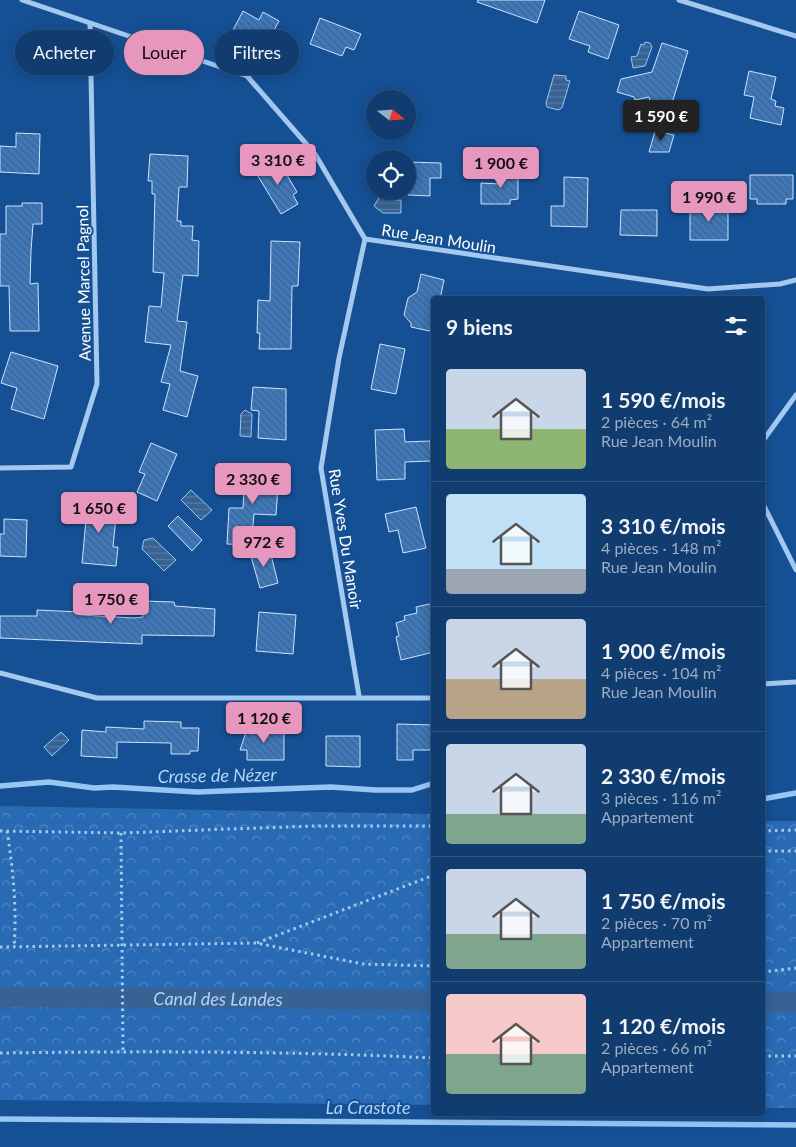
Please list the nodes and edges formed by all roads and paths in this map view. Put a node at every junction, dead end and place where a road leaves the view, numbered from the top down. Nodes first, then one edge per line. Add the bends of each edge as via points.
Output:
1 (22, 0) edge
2 (679, 0) edge
3 (90, 24) junction
4 (796, 36) edge
5 (365, 239) junction
6 (796, 280) edge
7 (796, 395) edge
8 (765, 438) edge
9 (0, 468) edge
10 (765, 508) edge
11 (796, 570) edge
12 (0, 673) edge
13 (796, 682) edge
14 (765, 684) edge
15 (358, 696) junction
16 (431, 698) edge
17 (431, 826) edge
18 (796, 830) edge
19 (0, 831) edge
20 (7, 831) junction
21 (765, 831) edge
22 (121, 833) junction
23 (765, 851) edge
24 (796, 852) edge
25 (431, 876) edge
26 (256, 943) junction
27 (120, 944) junction
28 (0, 947) edge
29 (14, 947) junction
30 (431, 966) edge
31 (796, 968) edge
32 (765, 972) edge
33 (123, 1051) junction
34 (0, 1052) edge
35 (765, 1056) edge
36 (796, 1056) edge
37 (431, 1058) edge

1 - 3 street, Rue Jean Moulin
2 - 4 street
3 - 5 street, Rue Jean Moulin via 247,76 315,154
3 - 9 street, Avenue Marcel Pagnol via 98,384 72,467
5 - 6 street, Rue Jean Moulin via 708,289
5 - 15 street, Rue Yves Du Manoir via 339,358 320,468
7 - 8 street
10 - 11 street
12 - 15 street via 97,698
13 - 14 street
15 - 16 street
17 - 22 path via 313,826
18 - 21 path
19 - 20 path
20 - 22 path
20 - 29 path via 15,888
22 - 27 path
23 - 24 path
25 - 26 path
26 - 27 path
26 - 30 path via 364,964
27 - 29 path
27 - 33 path
28 - 29 path
31 - 32 path
33 - 34 path
33 - 37 path
35 - 36 path

